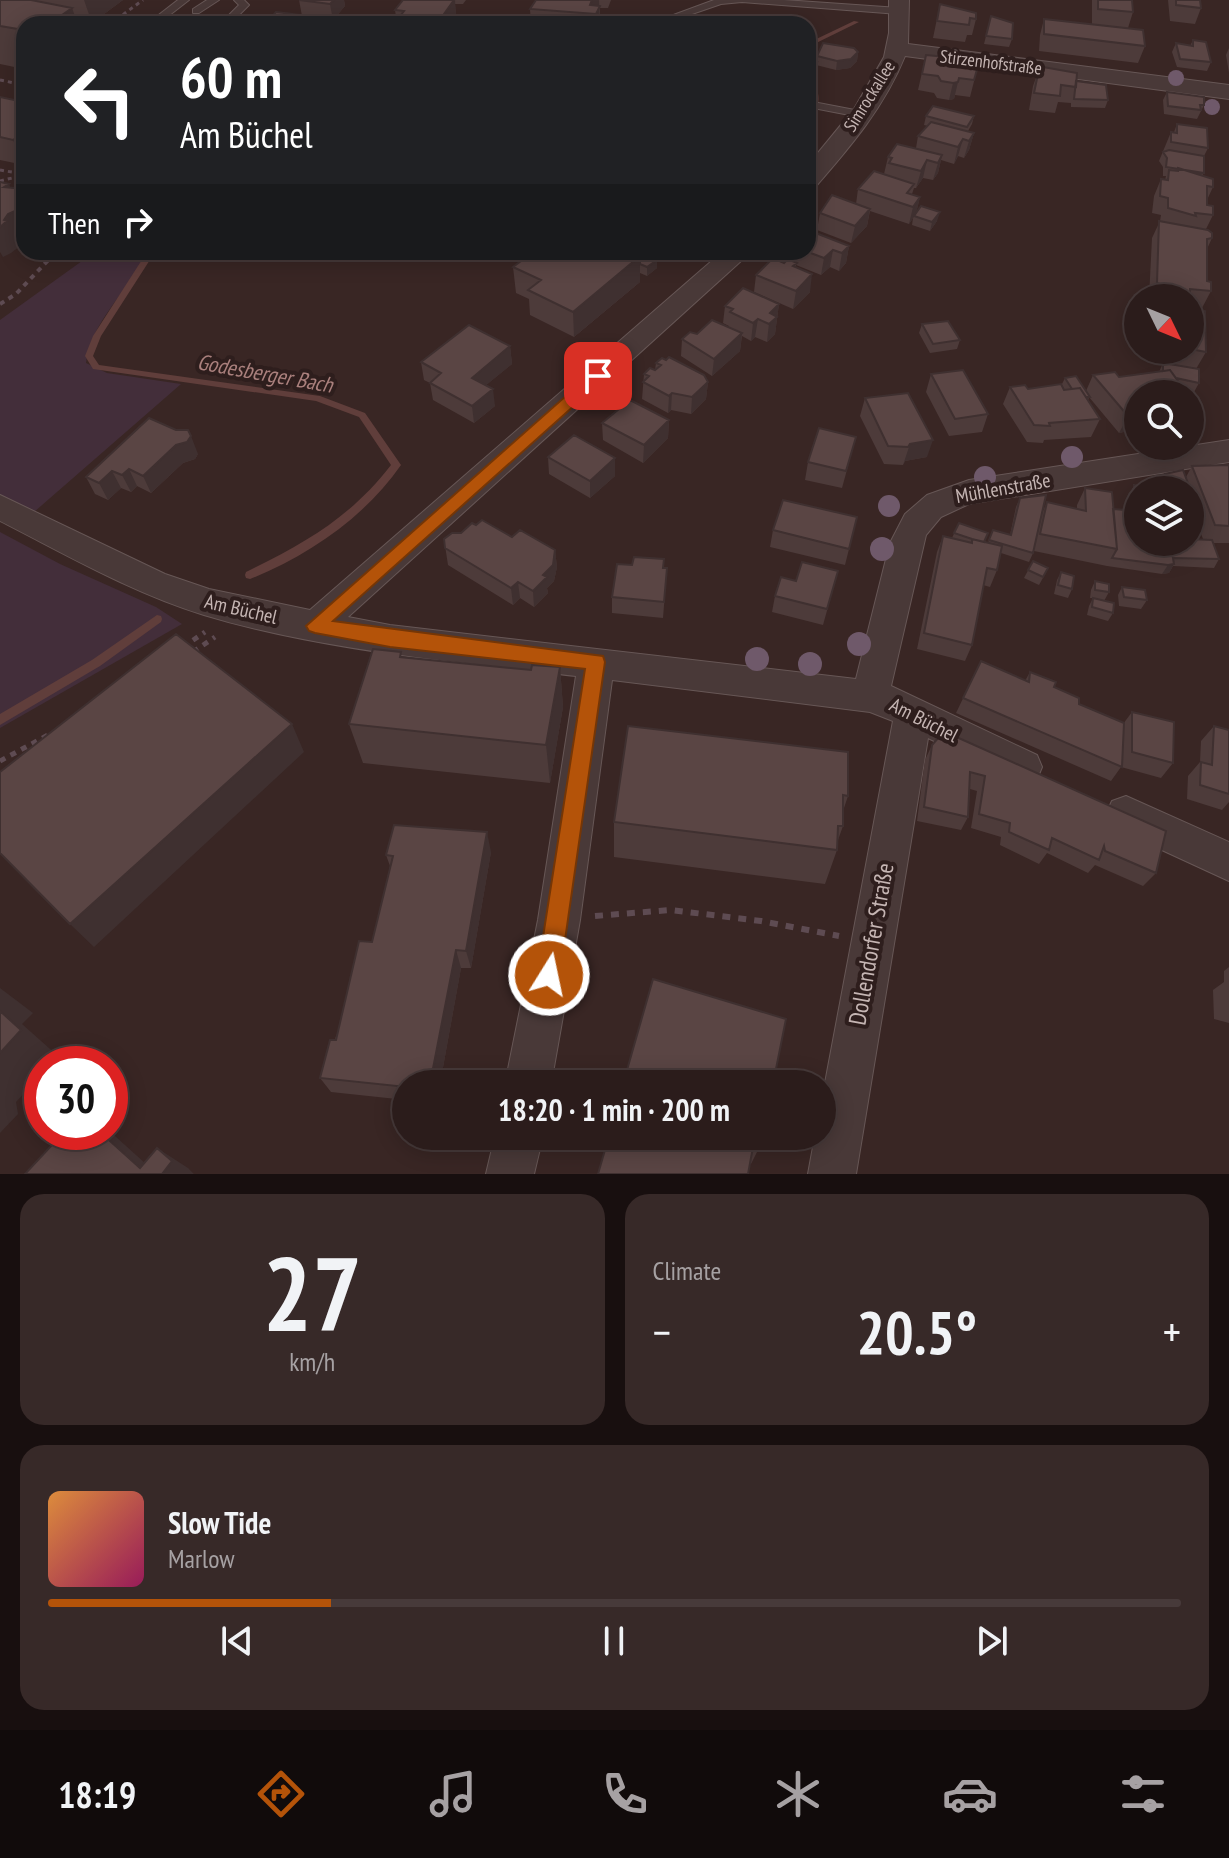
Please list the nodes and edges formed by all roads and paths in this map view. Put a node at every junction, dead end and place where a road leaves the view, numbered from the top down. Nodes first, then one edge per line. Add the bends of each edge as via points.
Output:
1 (143, 0) edge
2 (184, 0) edge
3 (214, 0) edge
4 (239, 0) edge
5 (742, 0) edge
6 (899, 6) edge
7 (196, 11) dead end
8 (121, 16) edge
9 (163, 16) edge
10 (233, 16) edge
11 (677, 16) edge
12 (896, 49) junction
13 (1229, 92) edge
14 (816, 106) edge
15 (860, 114) junction
16 (816, 170) edge
17 (48, 260) edge
18 (729, 260) edge
19 (0, 304) edge
20 (1229, 451) edge
21 (0, 507) edge
22 (245, 611) junction
23 (315, 626) junction
24 (174, 653) edge
25 (191, 654) edge
26 (596, 662) junction
27 (870, 696) junction
28 (913, 714) junction
29 (54, 731) edge
30 (0, 761) edge
31 (1229, 862) edge
32 (559, 920) junction
33 (871, 942) junction
34 (531, 1070) edge
35 (516, 1150) edge
36 (510, 1174) edge
37 (832, 1174) edge

1 - 8 path
2 - 9 lane
3 - 7 lane
4 - 10 lane via 244,5
5 - 6 lane
5 - 11 lane via 720,1
6 - 12 street, Simrockallee
12 - 13 street, Stirzenhofstraße
12 - 15 street, Simrockallee via 888,73
14 - 15 lane
15 - 16 street, Simrockallee
17 - 19 path
18 - 23 street
20 - 27 street, Mühlenstraße via 969,492 930,506 906,543
21 - 22 street, Am Büchel via 153,583
22 - 23 street, Am Büchel
22 - 24 path
22 - 25 path
23 - 26 street, Am Büchel
26 - 27 street, Am Büchel
26 - 32 street
27 - 28 street, Am Büchel
28 - 31 street, Am Büchel
28 - 33 street, Dollendorfer Straße
29 - 30 path
32 - 33 path via 671,910
32 - 34 street
33 - 37 street, Dollendorfer Straße
35 - 36 street

